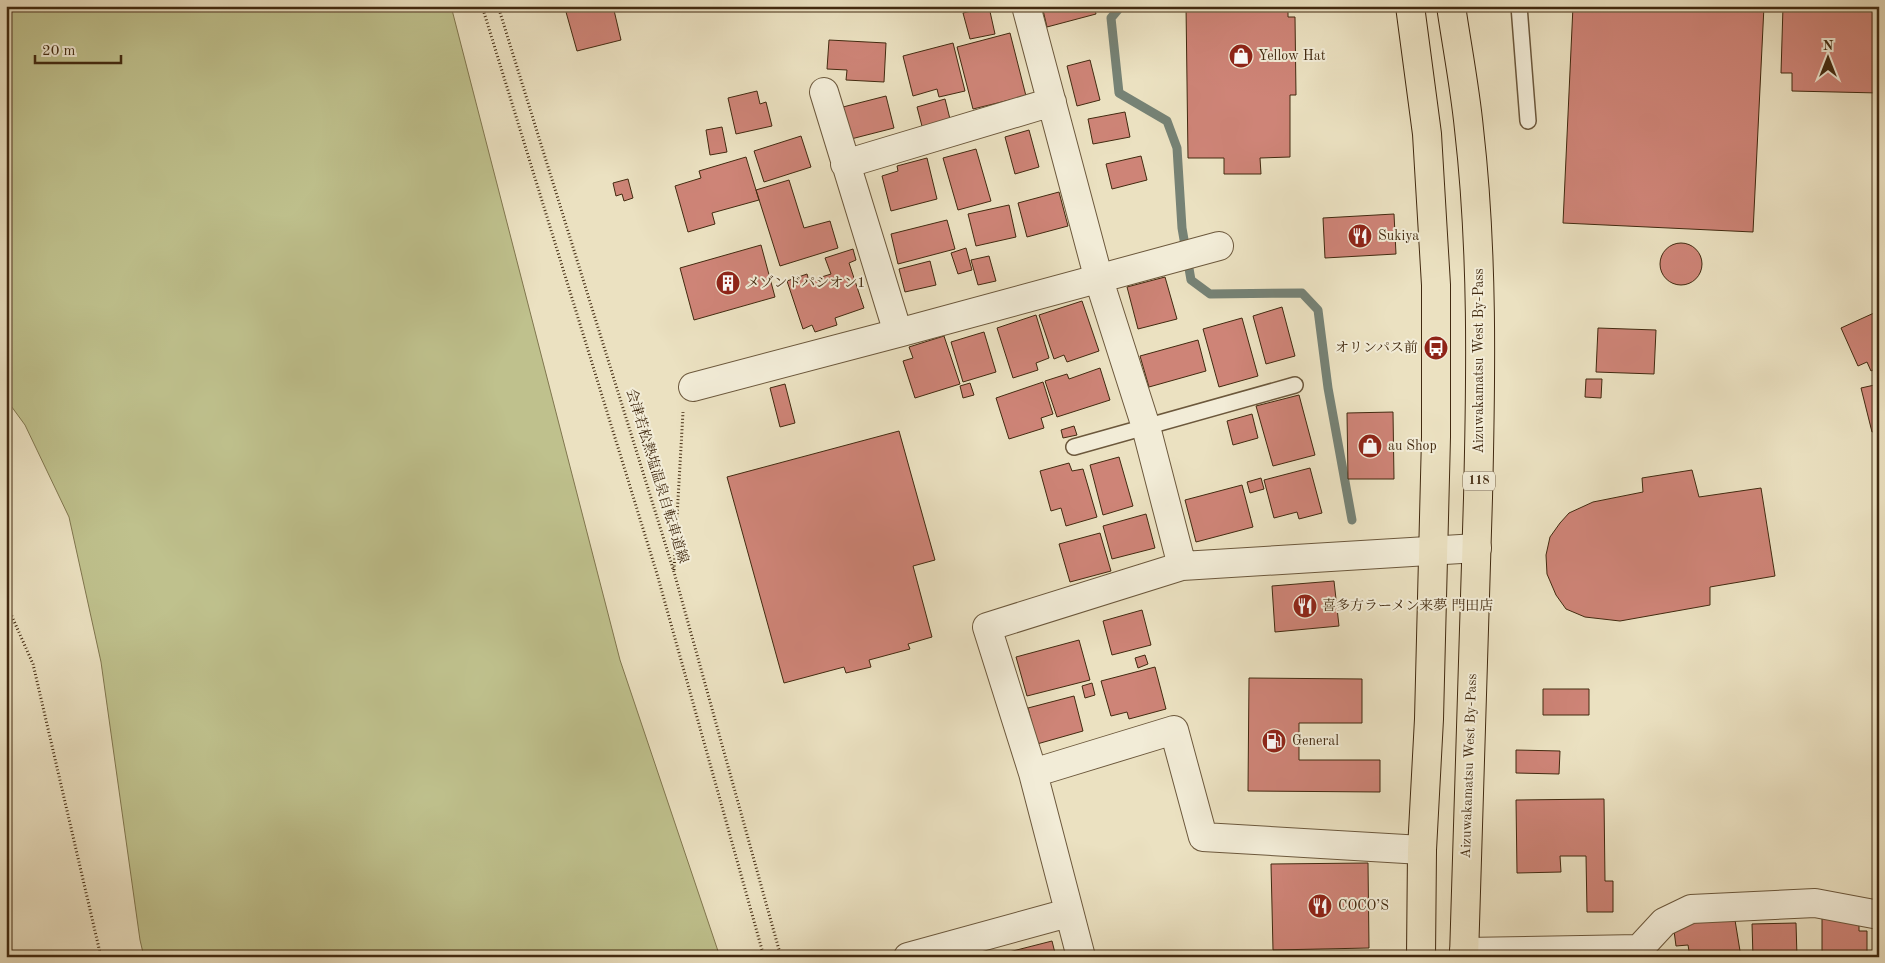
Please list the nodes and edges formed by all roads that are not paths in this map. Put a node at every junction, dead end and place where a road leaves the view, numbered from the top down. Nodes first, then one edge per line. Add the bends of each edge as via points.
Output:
1 (1026, 6) edge
2 (1410, 6) edge
3 (1451, 6) edge
4 (1519, 6) edge
5 (824, 92) dead end
6 (1052, 102) junction
7 (1528, 121) dead end
8 (845, 164) junction
9 (1197, 252) dead end
10 (1099, 280) junction
11 (898, 333) junction
12 (1295, 385) dead end
13 (693, 387) road end
14 (1146, 427) junction
15 (1074, 447) dead end
16 (1477, 548) junction
17 (1433, 551) junction
18 (1182, 566) junction
19 (1033, 773) junction
20 (1422, 850) junction
21 (1068, 913) junction
22 (1879, 916) edge
23 (920, 955) edge
24 (1464, 955) edge
25 (1081, 957) edge
26 (1421, 957) edge

1 - 6 street
2 - 17 highway via 1426,134 1436,285
3 - 16 highway, Aizuwakamatsu West By-Pass / 118 via 1469,130 1479,283
4 - 7 lane
5 - 8 street
6 - 8 street
6 - 10 street
8 - 11 street
9 - 10 street
10 - 11 street
10 - 14 street
11 - 13 street
12 - 14 lane
14 - 15 lane
14 - 18 street
16 - 17 street
16 - 24 highway, Aizuwakamatsu West By-Pass / 118
17 - 18 street
17 - 20 highway
18 - 19 street via 987,627
19 - 20 street via 1174,730 1203,837
19 - 21 street
20 - 26 highway
21 - 23 street
21 - 25 street
22 - 24 street via 1816,903 1691,909 1664,922 1639,950

